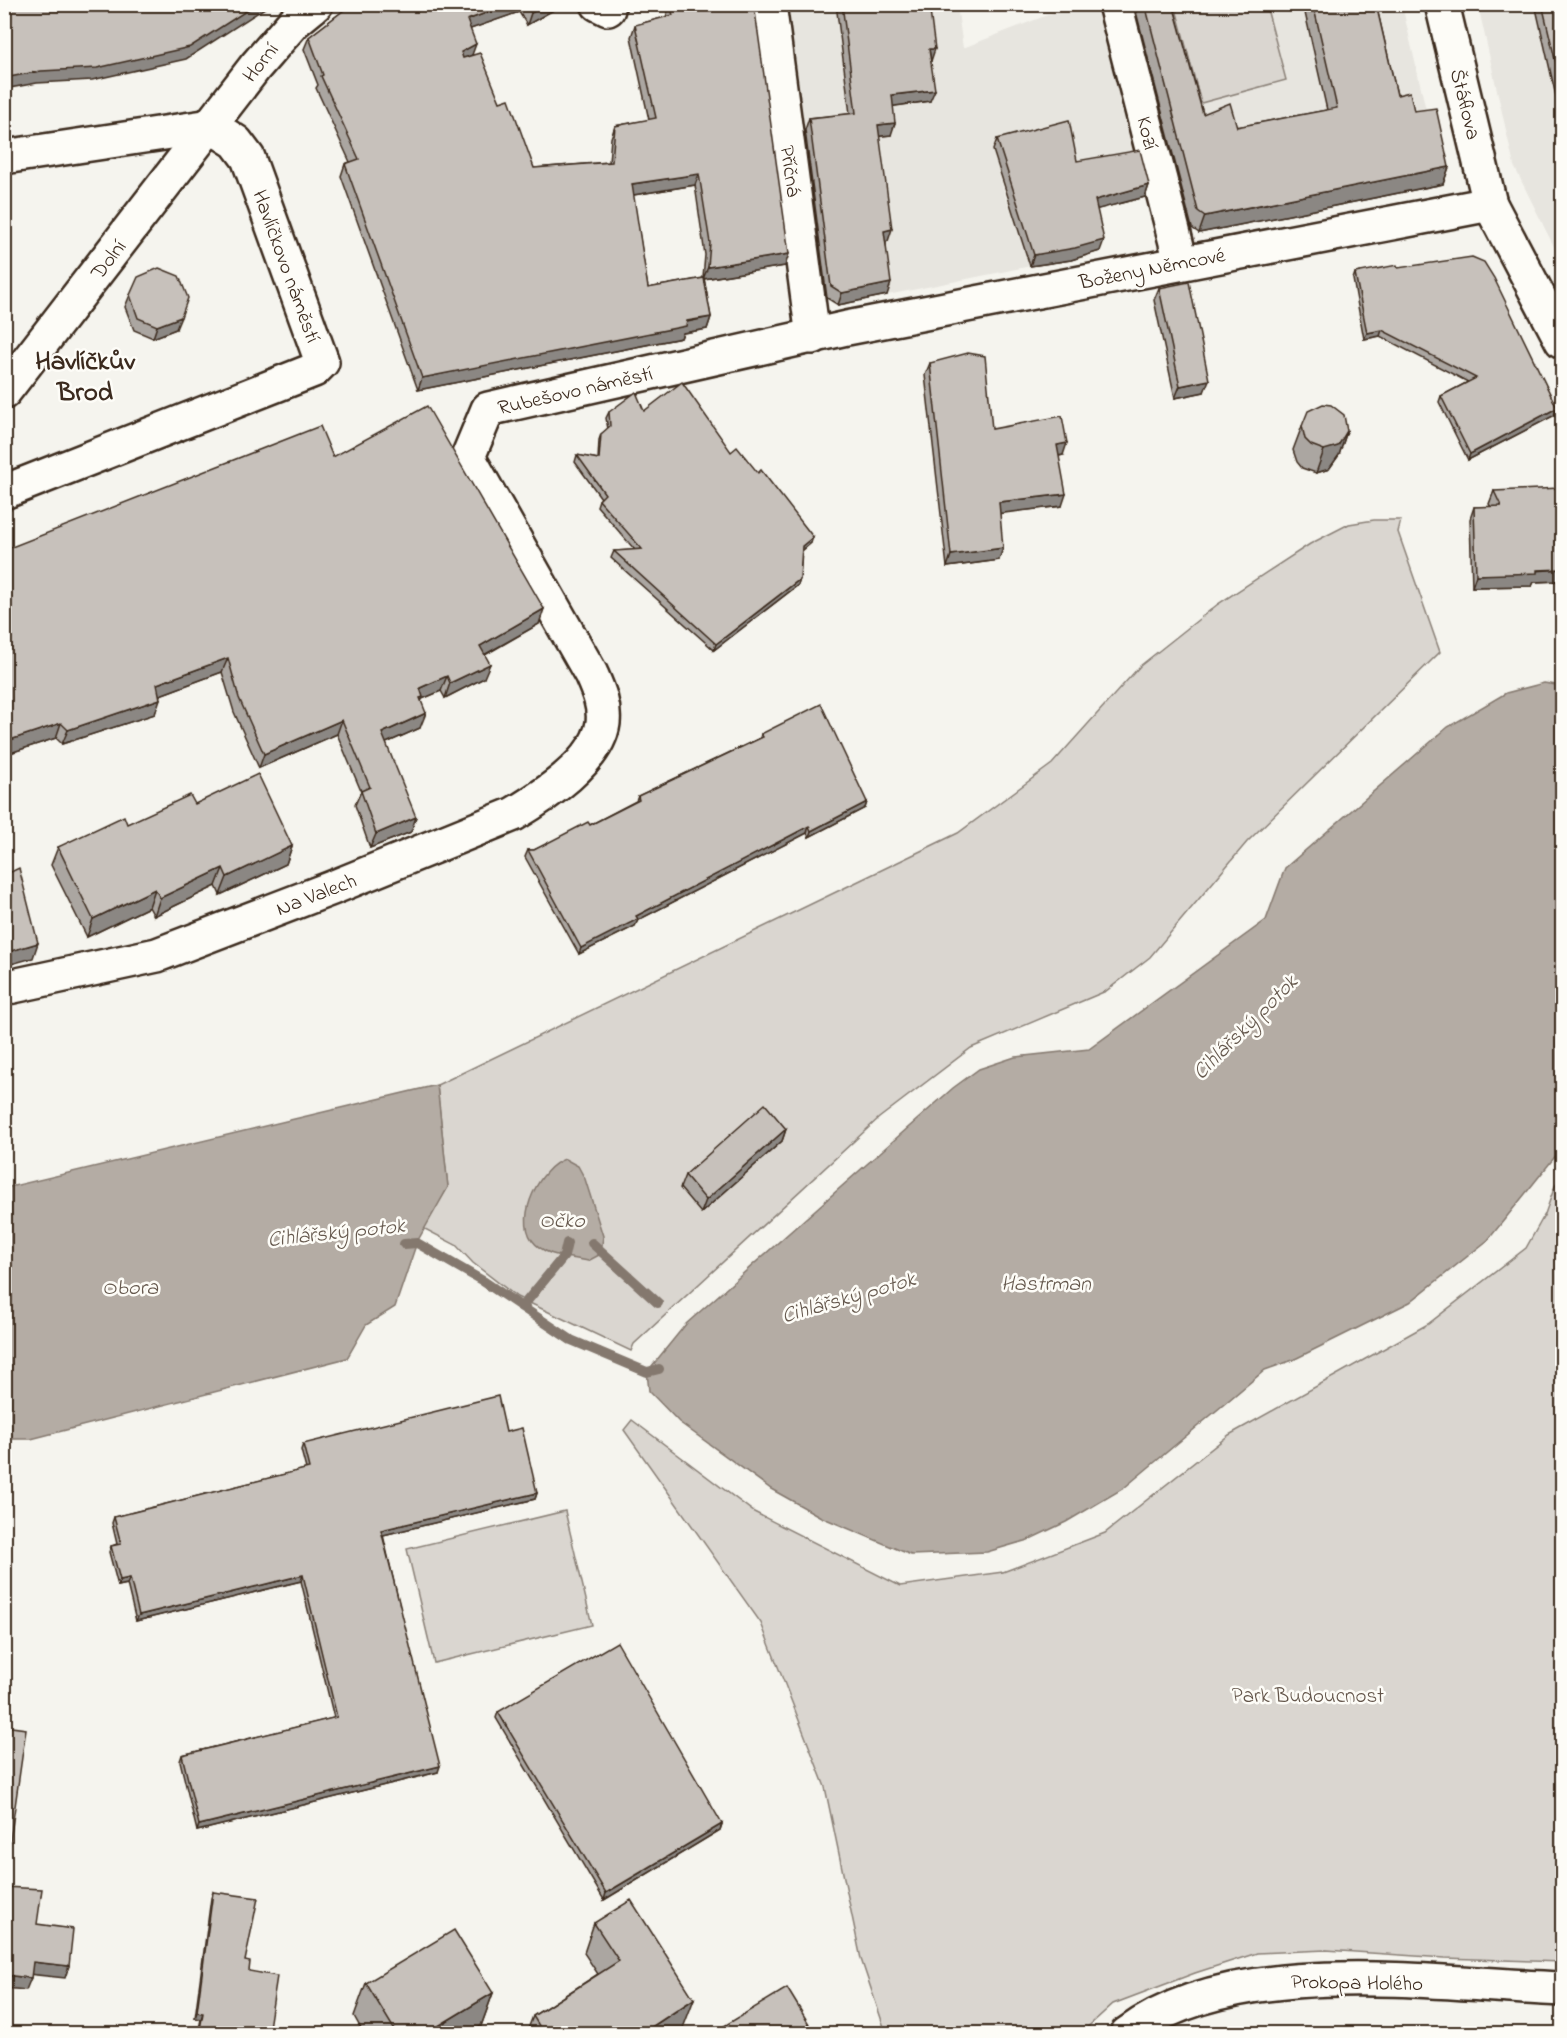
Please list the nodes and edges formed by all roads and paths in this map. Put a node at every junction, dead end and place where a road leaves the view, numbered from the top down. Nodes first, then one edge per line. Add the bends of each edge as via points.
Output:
1 (316, 4) edge
2 (768, 4) edge
3 (1115, 4) edge
4 (1443, 4) edge
5 (211, 126) junction
6 (4, 157) edge
7 (1490, 204) junction
8 (1181, 262) junction
9 (813, 337) junction
10 (1563, 341) edge
11 (4, 392) edge
12 (4, 492) edge
13 (598, 741) joint
14 (4, 988) edge
15 (1563, 1989) edge
16 (1126, 2034) edge

1 - 5 street, Horní via 294,22 255,67
2 - 9 street, Příčná
3 - 8 street, Kozí
4 - 7 street, Štáflova
5 - 6 street
5 - 11 street, Dolní
5 - 12 street, Havlíčkovo náměstí via 236,142 248,158 322,362 314,370
7 - 8 street, Boženy Němcové
7 - 10 street, Štáflova
8 - 9 street, Boženy Němcové
9 - 13 street, Rubešovo náměstí via 488,409 468,457 591,674 602,700 603,723
13 - 14 street, Na Valech via 572,772 539,798 489,825 157,955
15 - 16 street, Prokopa Holého via 1338,1978 1292,1980 1194,2000

